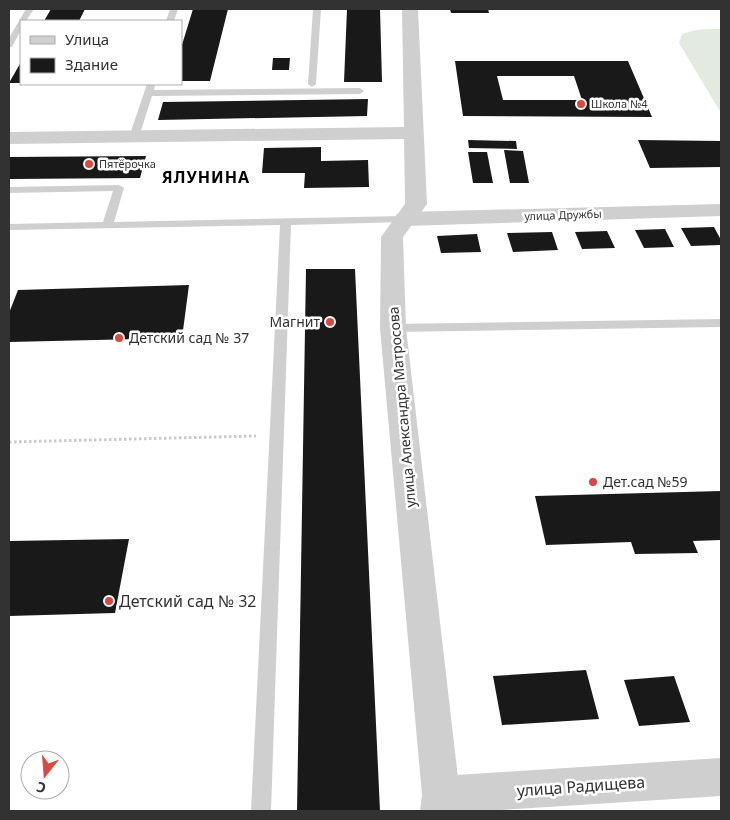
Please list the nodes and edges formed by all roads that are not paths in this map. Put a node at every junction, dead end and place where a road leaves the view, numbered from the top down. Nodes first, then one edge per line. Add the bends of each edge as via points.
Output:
1 (30, 9) edge
2 (318, 9) edge
3 (410, 9) edge
4 (23, 20) edge
5 (20, 25) edge
6 (9, 44) edge
7 (312, 84) dead end
8 (150, 88) edge
9 (360, 91) dead end
10 (413, 133) junction
11 (134, 136) junction
12 (9, 138) edge
13 (9, 190) edge
14 (721, 210) edge
15 (405, 220) junction
16 (286, 222) junction
17 (108, 225) junction
18 (9, 227) edge
19 (721, 323) edge
20 (392, 328) junction
21 (721, 777) edge
22 (441, 803) edge
23 (261, 811) edge

1 - 4 lane
2 - 7 lane
3 - 10 street, улица Александра Матросова
5 - 6 lane
8 - 9 lane
8 - 11 lane
10 - 11 street
10 - 15 street, улица Александра Матросова via 416,204
11 - 12 street
13 - 17 lane via 119,188
14 - 15 street, улица Дружбы
15 - 16 lane
15 - 20 street, улица Александра Матросова via 392,237
16 - 17 lane
16 - 23 lane
17 - 18 lane
19 - 20 lane
20 - 22 street, улица Александра Матросова
21 - 22 street, улица Радищева

